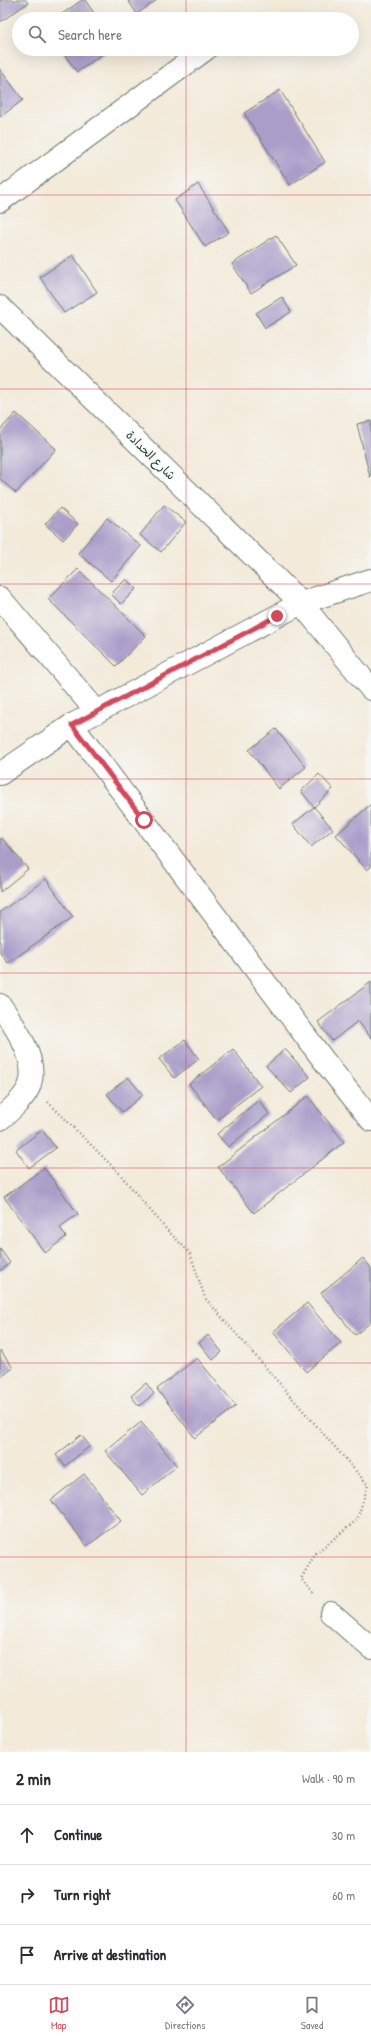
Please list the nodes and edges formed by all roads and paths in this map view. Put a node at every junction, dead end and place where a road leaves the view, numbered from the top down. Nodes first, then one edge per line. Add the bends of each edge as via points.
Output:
1 (197, 56) edge
2 (0, 201) edge
3 (0, 307) edge
4 (371, 580) edge
5 (0, 598) edge
6 (301, 603) junction
7 (371, 689) edge
8 (97, 712) junction
9 (72, 725) junction
10 (0, 774) edge
11 (0, 1005) edge
12 (30, 1085) junction
13 (0, 1119) edge
14 (371, 1120) edge
15 (331, 1613) joint
16 (371, 1648) edge

1 - 2 street
3 - 6 street, شارع الحدادة
4 - 6 street
5 - 8 street
6 - 7 street, شارع الحدادة
6 - 8 street
8 - 9 street
9 - 10 street
9 - 14 street
11 - 12 street via 26,1046
12 - 13 street via 14,1107
12 - 15 path via 118,1173 190,1253 205,1298 368,1485 357,1520 315,1554 301,1579
15 - 16 street

